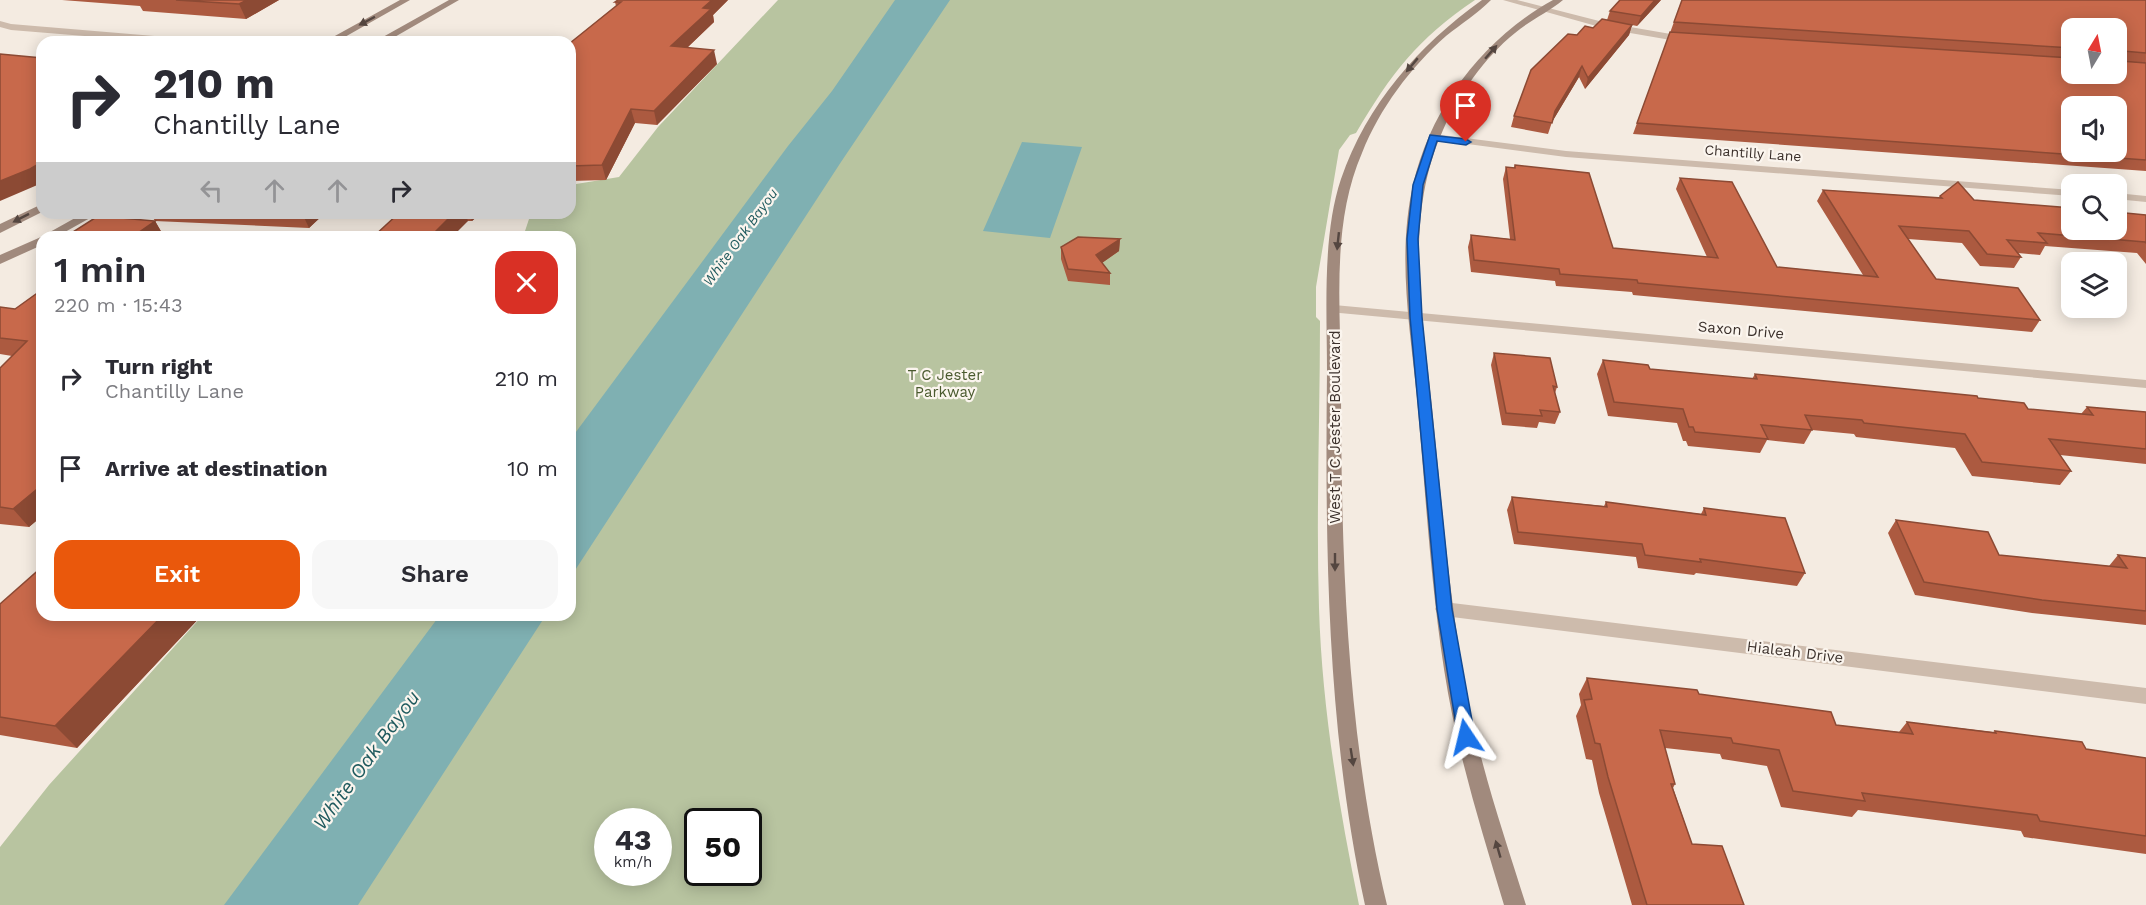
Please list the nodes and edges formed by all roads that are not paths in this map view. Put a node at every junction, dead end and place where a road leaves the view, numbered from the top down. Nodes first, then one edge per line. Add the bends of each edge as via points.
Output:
1 (406, 0) edge
2 (455, 0) edge
3 (1487, 0) edge
4 (1507, 0) edge
5 (1559, 0) edge
6 (1540, 9) junction
7 (0, 24) edge
8 (118, 36) edge
9 (340, 36) edge
10 (391, 36) edge
11 (1703, 41) edge
12 (1434, 137) junction
13 (2061, 192) edge
14 (2127, 197) edge
15 (2146, 199) edge
16 (36, 210) edge
17 (82, 219) edge
18 (0, 229) edge
19 (58, 231) edge
20 (36, 243) edge
21 (0, 260) edge
22 (1334, 309) junction
23 (1416, 317) junction
24 (2146, 384) edge
25 (1444, 609) junction
26 (2146, 696) edge
27 (1376, 905) edge
28 (1515, 905) edge

1 -> 9 main road
2 - 10 main road
3 -> 22 main road, West T C Jester Boulevard via 1456,21 1423,52 1390,91 1361,143 1346,182 1334,272
4 - 6 street
5 - 6 main road
6 - 11 street via 1607,26
12 -> 6 main road via 1462,86 1499,43
7 - 8 street
12 - 13 street, Chantilly Lane via 1566,154
12 - 23 main road via 1418,185 1413,239
14 - 15 street
16 -> 18 main road
17 - 19 main road
20 - 21 main road
22 - 23 street, Saxon Drive
22 -> 27 main road, West T C Jester Boulevard via 1336,579 1347,728
23 - 24 street, Saxon Drive
23 - 25 main road
25 - 26 street, Hialeah Drive
28 -> 25 main road via 1466,737

